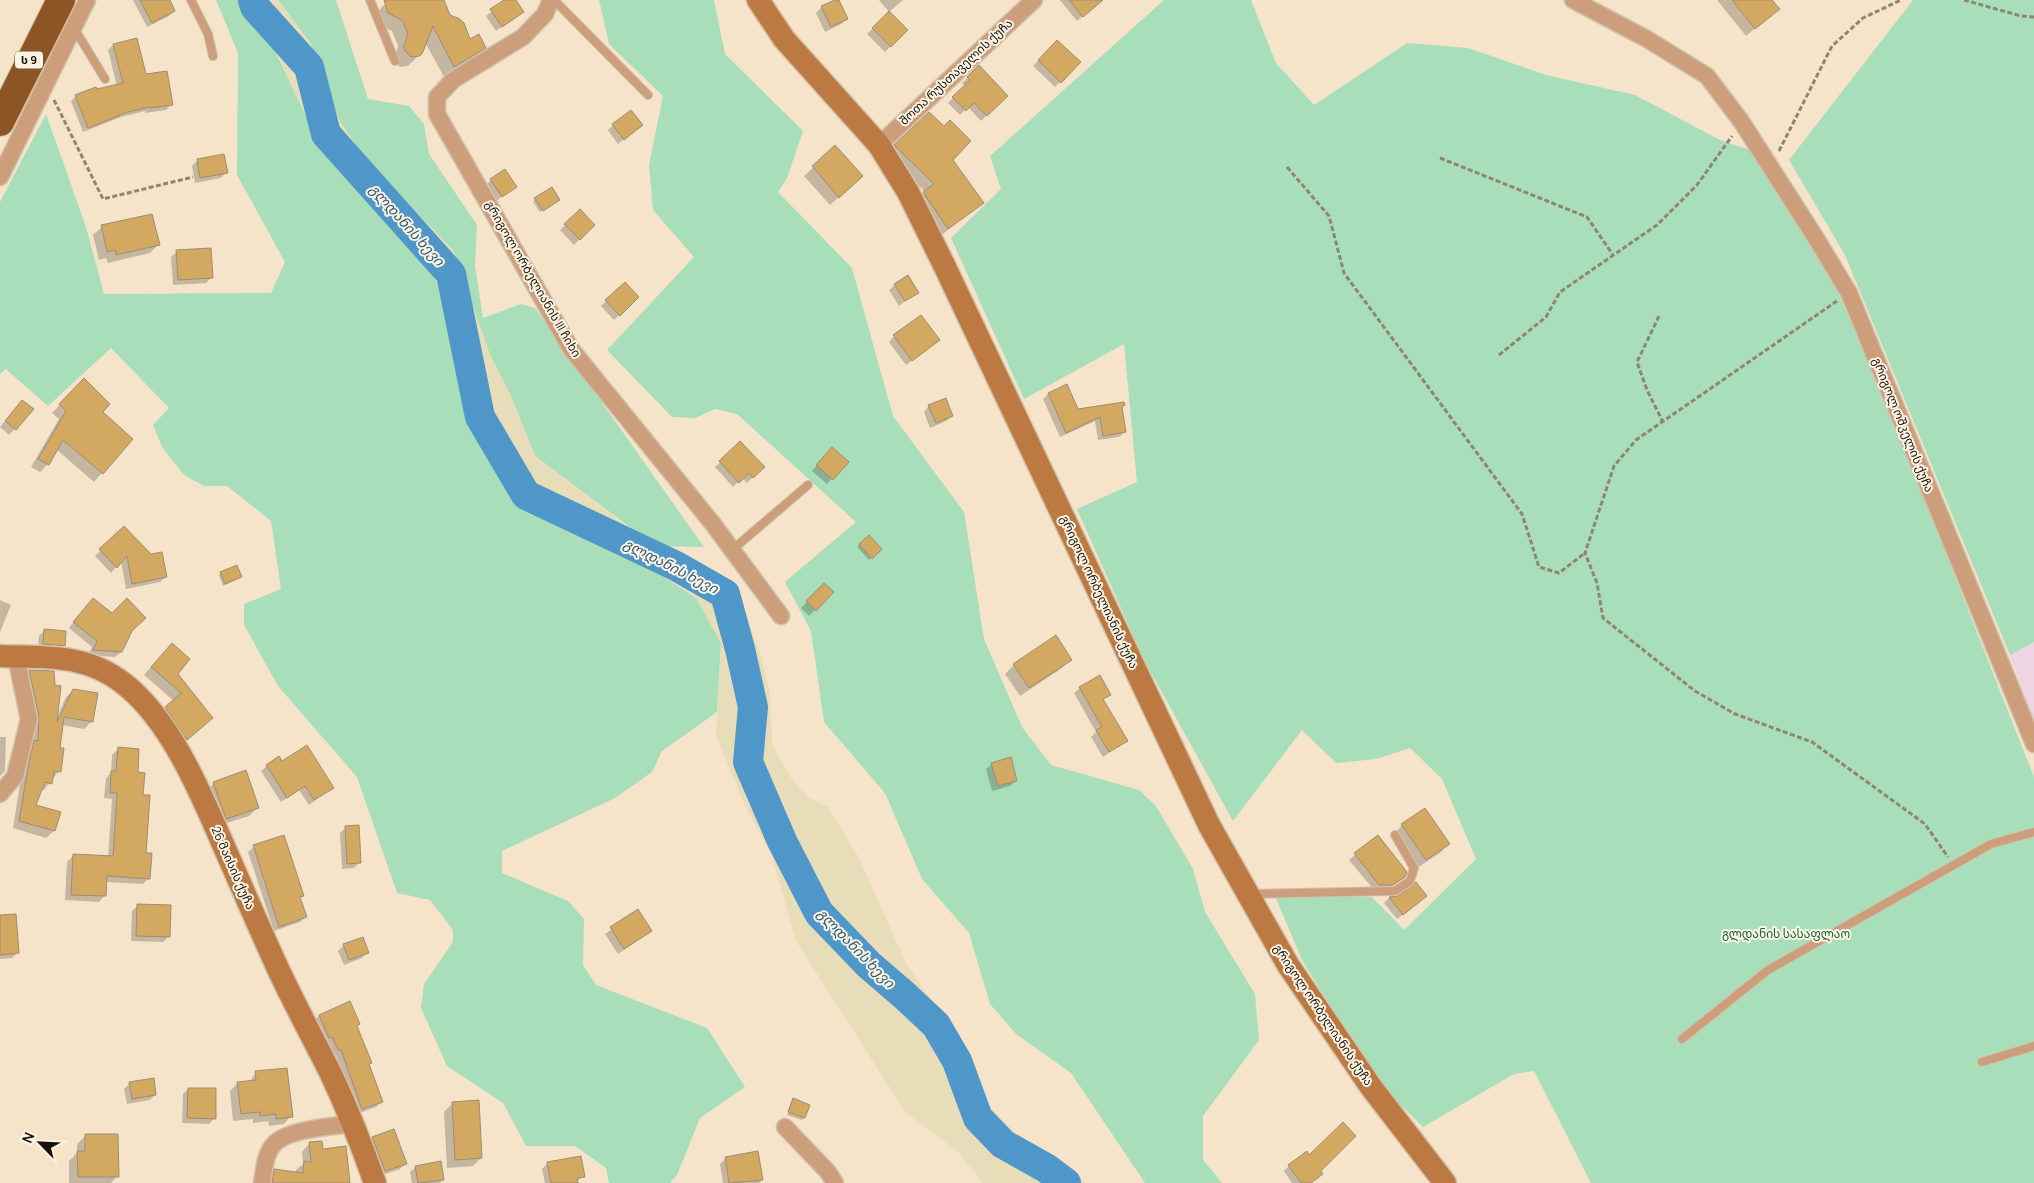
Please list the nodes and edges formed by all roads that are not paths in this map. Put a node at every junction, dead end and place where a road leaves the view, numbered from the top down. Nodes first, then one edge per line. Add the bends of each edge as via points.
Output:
1 (61, 0) edge
2 (87, 0) edge
3 (191, 0) edge
4 (370, 0) edge
5 (552, 0) edge
6 (758, 0) edge
7 (1034, 0) edge
8 (1572, 0) edge
9 (74, 28) junction
10 (213, 56) dead end
11 (395, 61) dead end
12 (105, 79) dead end
13 (648, 95) dead end
14 (0, 122) edge
15 (879, 145) junction
16 (0, 177) edge
17 (808, 485) dead end
18 (732, 550) junction
19 (781, 616) dead end
20 (8, 656) edge
21 (2034, 744) edge
22 (0, 794) edge
23 (2034, 832) edge
24 (1395, 835) dead end
25 (1248, 894) junction
26 (1682, 1039) dead end
27 (2034, 1046) edge
28 (1982, 1062) dead end
29 (353, 1124) junction
30 (785, 1127) dead end
31 (262, 1183) edge
32 (375, 1183) edge
33 (835, 1183) edge
34 (1444, 1183) edge

1 - 14 highway, ს 9
2 - 9 street
3 - 10 lane via 208,34
4 - 11 lane
5 - 13 lane
5 - 18 street, გრიგოლ ორბელიანის III ჩიხი via 546,14 523,37 452,80 437,97 437,114 571,348
6 - 15 main road, გრიგოლ ორბელიანის ქუჩა via 784,39
7 - 15 street, შოთა რუსთაველის ქუჩა
8 - 21 street, გრიგოლ ოშკელის ქუჩა via 1647,39 1707,76 1741,121 1814,235 1849,293
9 - 12 lane
9 - 16 street
15 - 25 main road, გრიგოლ ორბელიანის ქუჩა via 908,192 946,267 1209,825
17 - 18 lane
18 - 19 street, გრიგოლ ორბელიანის III ჩიხი
20 - 22 street via 29,719 15,776
20 - 29 main road, 26 მაისის ქუჩა via 63,658 97,668 133,691 156,718 202,795 280,973
23 - 26 lane via 1991,844 1768,970
24 - 25 lane via 1414,868 1410,881 1394,891
25 - 34 main road, გრიგოლ ორბელიანის ქუჩა via 1288,965 1365,1079
27 - 28 lane
29 - 31 street via 298,1131 275,1142 265,1162
29 - 32 main road, 26 მაისის ქუჩა
30 - 33 street

